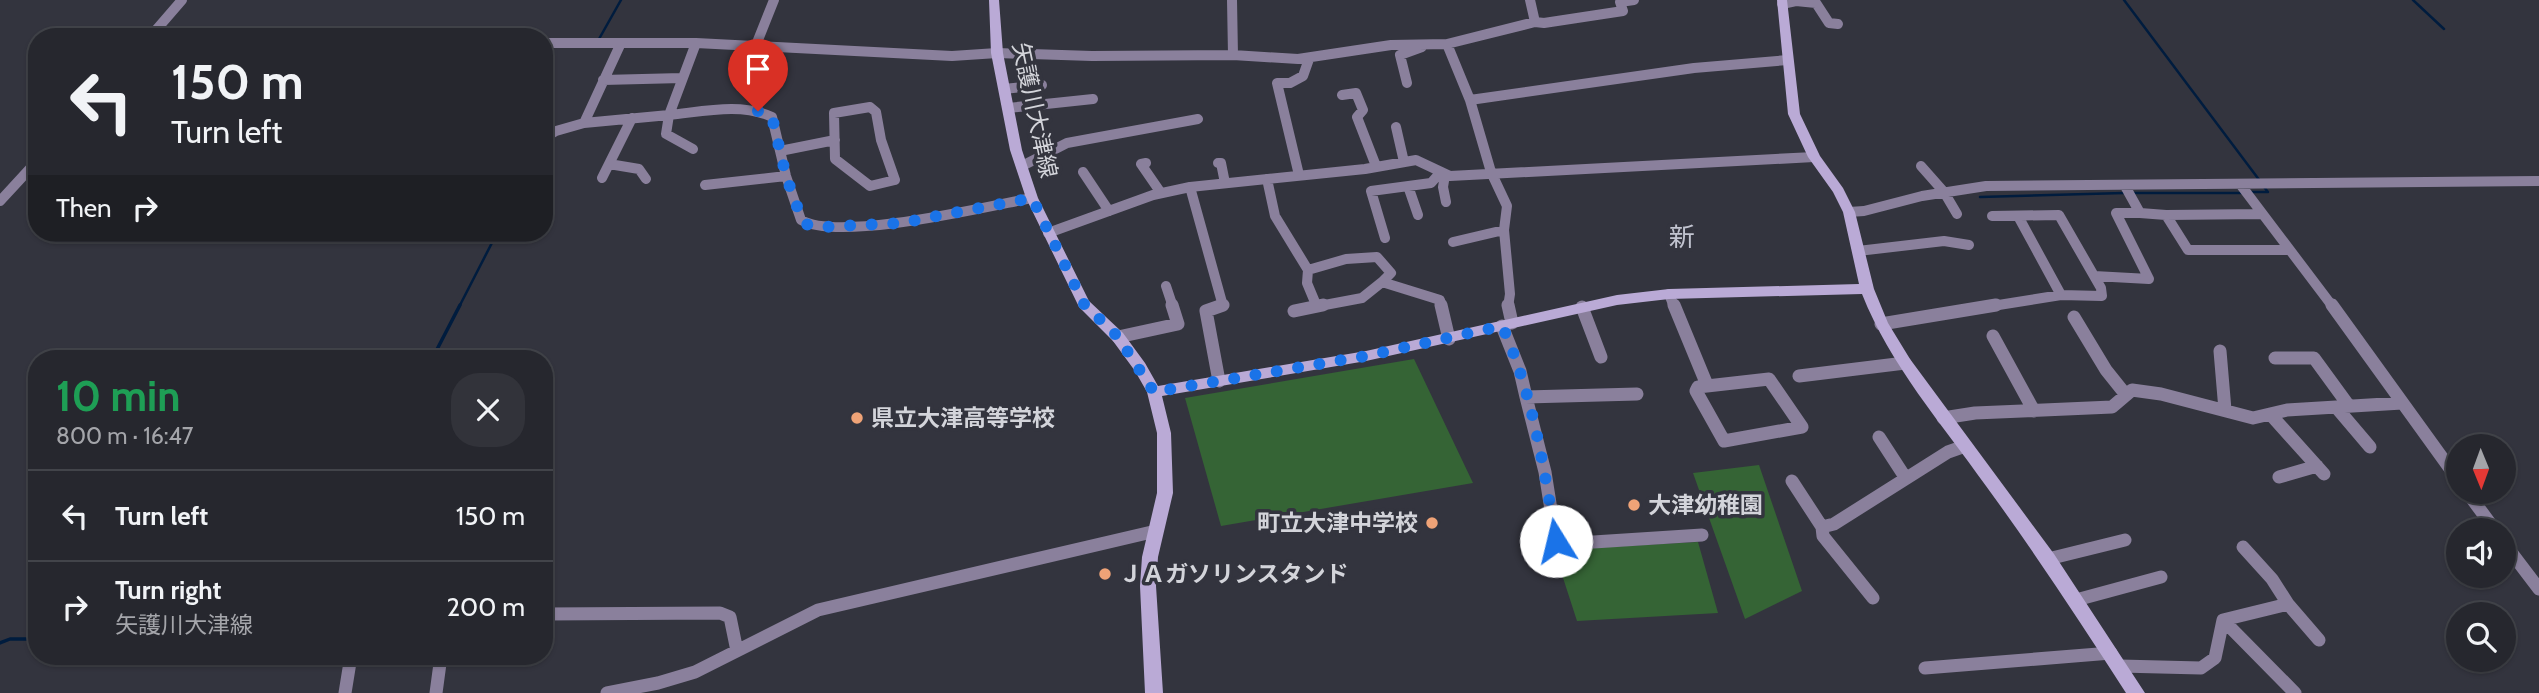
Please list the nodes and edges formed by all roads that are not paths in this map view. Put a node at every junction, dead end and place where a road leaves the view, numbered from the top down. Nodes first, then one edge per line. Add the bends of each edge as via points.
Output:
1 (183, 0) edge
2 (774, 0) edge
3 (993, 0) edge
4 (1232, 0) edge
5 (1530, 0) edge
6 (1634, 0) edge
7 (1782, 2) edge
8 (1535, 22) junction
9 (1838, 24) dead end
10 (157, 28) edge
11 (621, 43) junction
12 (696, 43) junction
13 (553, 44) edge
14 (1429, 44) junction
15 (1447, 44) junction
16 (755, 45) junction
17 (997, 53) junction
18 (1233, 55) junction
19 (1309, 59) junction
20 (1788, 60) junction
21 (682, 78) junction
22 (603, 80) junction
23 (1407, 83) dead end
24 (1042, 85) dead end
25 (1004, 89) junction
26 (1342, 95) dead end
27 (1093, 99) dead end
28 (1470, 100) junction
29 (1008, 108) junction
30 (669, 115) junction
31 (632, 118) junction
32 (1198, 119) dead end
33 (584, 123) junction
34 (1396, 127) dead end
35 (553, 133) edge
36 (835, 140) junction
37 (693, 149) dead end
38 (780, 151) junction
39 (1814, 157) junction
40 (1404, 162) junction
41 (1146, 163) dead end
42 (1218, 163) dead end
43 (609, 164) junction
44 (1021, 166) junction
45 (1376, 166) junction
46 (1921, 166) dead end
47 (28, 171) edge
48 (1083, 172) dead end
49 (1491, 172) junction
50 (1442, 174) junction
51 (1299, 175) junction
52 (786, 176) junction
53 (602, 178) dead end
54 (646, 179) dead end
55 (1267, 179) junction
56 (2539, 181) edge
57 (1225, 183) junction
58 (2239, 184) junction
59 (705, 185) dead end
60 (1408, 186) junction
61 (2125, 186) junction
62 (1190, 187) junction
63 (1944, 192) junction
64 (1161, 193) junction
65 (1032, 198) junction
66 (0, 201) edge
67 (1446, 202) dead end
68 (1109, 211) junction
69 (1849, 212) junction
70 (2140, 213) junction
71 (1957, 214) dead end
72 (2262, 214) junction
73 (1418, 215) dead end
74 (2166, 215) junction
75 (1992, 216) dead end
76 (2018, 216) junction
77 (1504, 230) junction
78 (1048, 233) junction
79 (1385, 238) dead end
80 (1453, 242) dead end
81 (1969, 245) dead end
82 (2290, 250) junction
83 (1858, 251) junction
84 (1308, 270) junction
85 (2094, 276) junction
86 (1382, 282) junction
87 (1166, 286) dead end
88 (1867, 289) junction
89 (1669, 294) junction
90 (2061, 295) junction
91 (1317, 307) junction
92 (1582, 307) junction
93 (1294, 311) dead end
94 (2074, 317) dead end
95 (1881, 324) junction
96 (1507, 325) junction
97 (1993, 336) dead end
98 (1118, 337) junction
99 (1449, 339) junction
100 (2220, 351) dead end
101 (1601, 357) dead end
102 (2276, 358) dead end
103 (1905, 363) junction
104 (1799, 376) dead end
105 (1220, 381) junction
106 (1707, 385) junction
107 (1154, 392) junction
108 (1637, 394) dead end
109 (2126, 395) junction
110 (1526, 397) junction
111 (2402, 403) junction
112 (2343, 407) junction
113 (2225, 410) junction
114 (2034, 411) junction
115 (2270, 414) junction
116 (1943, 418) junction
117 (1879, 437) dead end
118 (1965, 446) junction
119 (2370, 447) dead end
120 (2446, 463) edge
121 (1905, 477) junction
122 (2279, 477) dead end
123 (1792, 481) dead end
124 (2475, 504) edge
125 (2486, 518) edge
126 (1822, 527) junction
127 (1156, 531) junction
128 (1702, 536) dead end
129 (2125, 540) dead end
130 (2243, 547) dead end
131 (2048, 559) junction
132 (2516, 559) edge
133 (2161, 577) dead end
134 (2539, 589) edge
135 (1873, 598) dead end
136 (2076, 600) junction
137 (2288, 604) junction
138 (553, 614) edge
139 (2223, 620) junction
140 (2319, 640) dead end
141 (737, 651) junction
142 (2115, 659) junction
143 (350, 665) edge
144 (440, 665) edge
145 (1925, 668) dead end
146 (345, 693) edge
147 (436, 693) edge
148 (607, 693) edge
149 (1154, 693) edge
150 (2136, 693) edge
151 (2295, 693) edge

1 - 10 street
2 - 16 street
3 - 17 street, 矢護川大津線
4 - 18 street
5 - 8 street
6 - 8 street via 1620,2 1623,11
7 - 9 street via 1816,3 1829,23
7 - 20 street
8 - 15 street
11 - 12 street
11 - 13 street
11 - 22 street
12 - 16 street
12 - 21 street
14 - 15 street
14 - 19 street via 1391,45
14 - 23 street via 1401,55
15 - 28 street
16 - 17 street via 952,56
17 - 18 street
17 - 25 street, 矢護川大津線
18 - 19 street
19 - 51 street via 1303,76 1290,83 1276,83
20 - 28 street via 1694,68
20 - 39 street via 1794,114
21 - 22 street
21 - 30 street
22 - 33 street
24 - 25 street
25 - 29 street, 矢護川大津線
26 - 45 street via 1356,93 1363,110 1357,117
27 - 29 street
28 - 49 street
29 - 44 street, 矢護川大津線
30 - 31 street
30 - 37 street via 666,134
30 - 38 street via 767,113
31 - 33 street
31 - 43 street
32 - 44 street via 1067,143
33 - 35 street
34 - 40 street
36 - 36 street via 834,113 870,107 876,112 895,180 870,186 835,159
36 - 38 street
38 - 52 street
39 - 49 street
39 - 69 street
40 - 45 street
40 - 50 street via 1423,161
41 - 64 street via 1141,164
42 - 57 street
43 - 53 street
43 - 54 street via 639,169
44 - 65 street, 矢護川大津線
45 - 51 street
46 - 63 street
47 - 66 street
48 - 68 street
49 - 50 street
49 - 77 street via 1507,206
50 - 60 street via 1432,183
50 - 67 street
51 - 55 street
52 - 59 street
52 - 65 street via 802,220 822,227 901,223
55 - 57 street
55 - 84 street via 1276,215
56 - 58 street
57 - 62 street
58 - 61 street
58 - 72 street
60 - 73 street
60 - 79 street via 1371,191
61 - 63 street via 1986,187
61 - 70 street
62 - 64 street
62 - 105 street via 1223,306 1206,311
63 - 69 street
63 - 71 street
64 - 68 street
65 - 78 street, 矢護川大津線
68 - 78 street
69 - 83 street
70 - 74 street
70 - 85 street via 2116,213 2149,279
72 - 74 street
72 - 82 street
74 - 82 street via 2188,250
75 - 76 street
76 - 85 street via 2059,215
76 - 90 street
77 - 80 street
77 - 96 street via 1510,294
78 - 98 street, 矢護川大津線 via 1084,304
81 - 83 street via 1944,241
82 - 111 street
83 - 88 street
84 - 86 street via 1346,259 1377,257 1391,273
84 - 91 street via 1307,283
85 - 90 street via 2102,296
86 - 91 street via 1362,298
86 - 99 street via 1440,300
87 - 98 street via 1178,324
88 - 89 street
88 - 95 street
89 - 92 street
89 - 106 street
90 - 95 street
91 - 93 street
92 - 96 street
92 - 101 street
94 - 109 street
95 - 103 street
96 - 99 street
96 - 110 street
97 - 114 street
98 - 107 street, 矢護川大津線
99 - 105 street
100 - 113 street
102 - 112 street via 2314,358
103 - 104 street
103 - 116 street
105 - 107 street
106 - 106 street via 1696,391 1724,441 1802,427 1769,379
107 - 127 street, 矢護川大津線 via 1165,450 1166,494
108 - 110 street
109 - 113 street via 2132,390 2161,394
109 - 114 street via 2112,407
110 - 128 street via 1556,541
111 - 112 street
111 - 120 street
112 - 115 street
112 - 119 street
113 - 115 street via 2253,418
114 - 116 street
115 - 122 street via 2321,470
116 - 118 street
117 - 121 street
118 - 121 street
118 - 131 street
121 - 126 street
123 - 126 street
124 - 125 street
126 - 135 street via 1823,536
127 - 141 street via 818,610
127 - 149 street, 矢護川大津線 via 1148,586
129 - 131 street
130 - 137 street
131 - 136 street
132 - 134 street
133 - 136 street
136 - 142 street
137 - 139 street
137 - 140 street
138 - 141 street via 720,613 730,617
139 - 142 street via 2215,657 2208,665
139 - 151 street
141 - 148 street via 666,682
142 - 145 street
142 - 150 street
143 - 146 street
144 - 147 street

